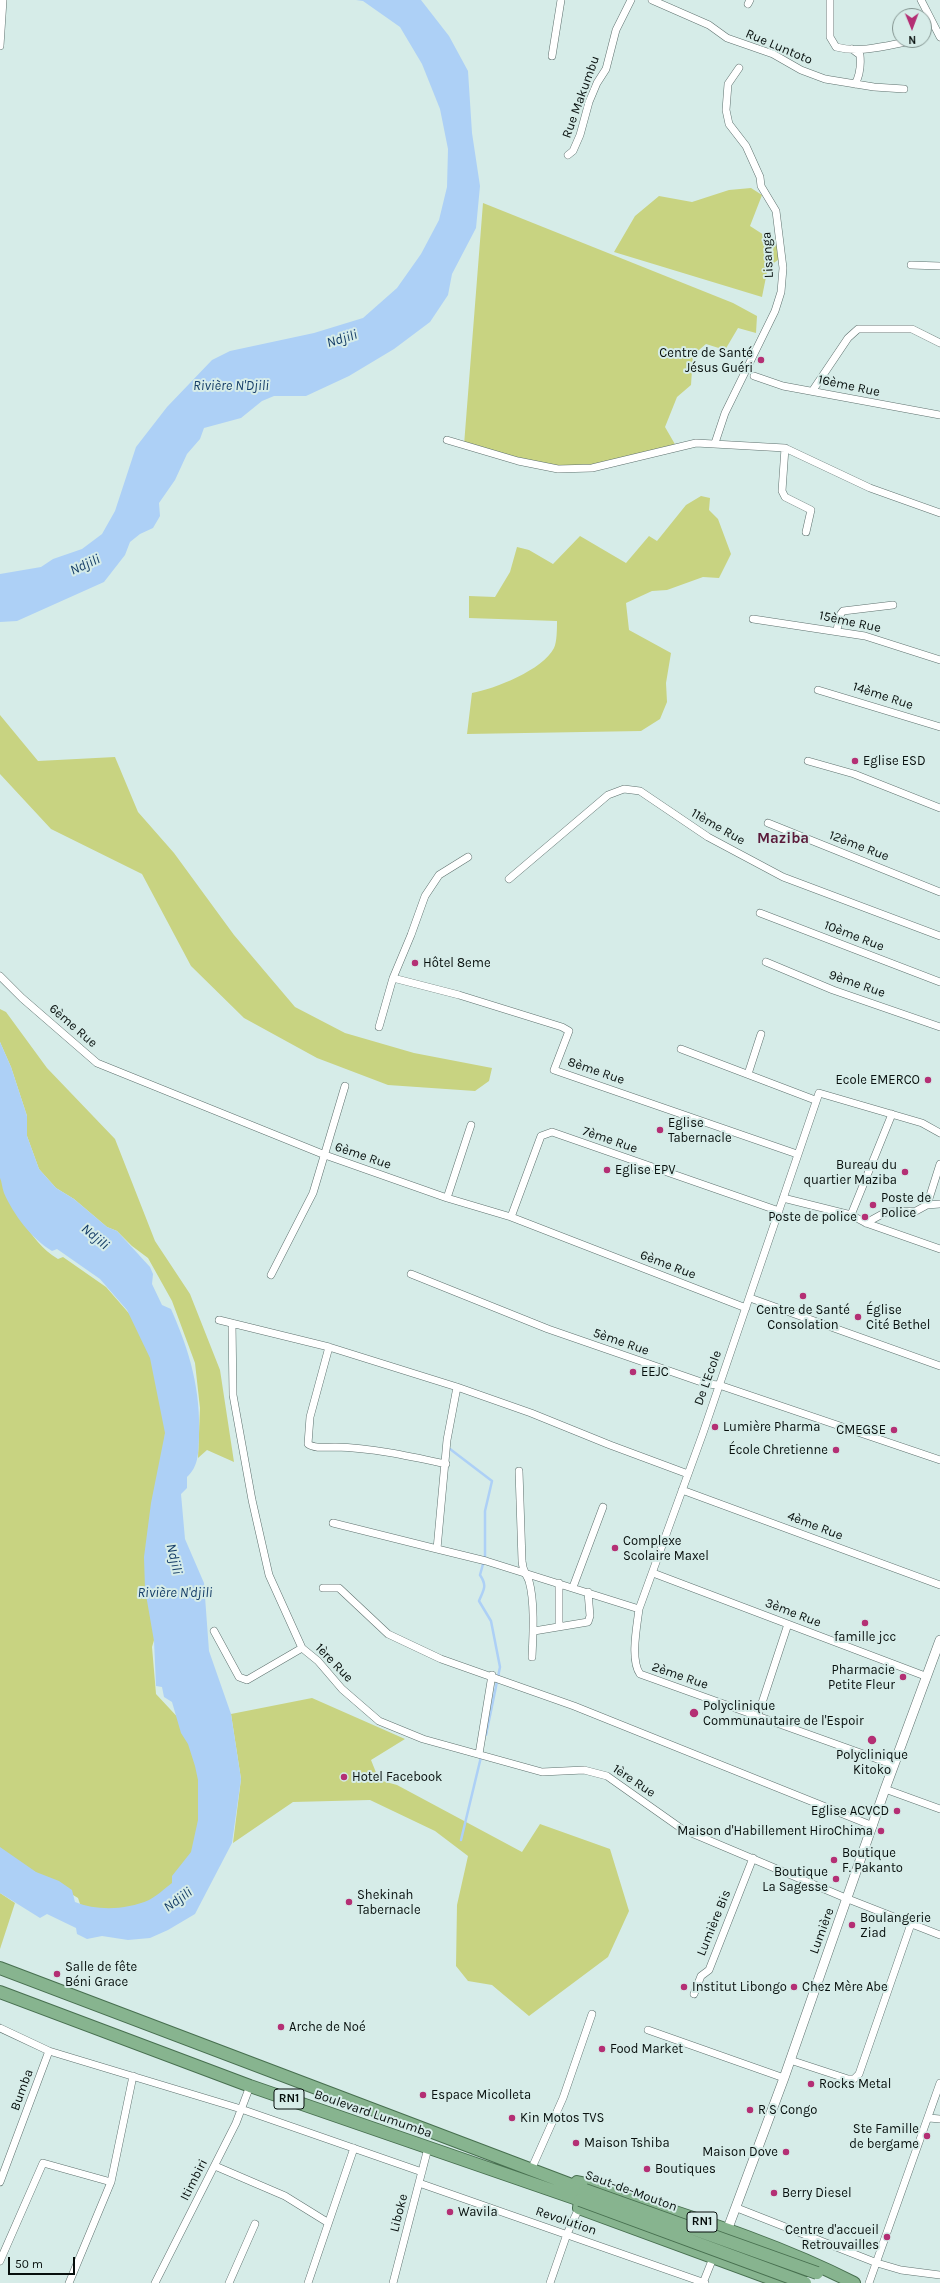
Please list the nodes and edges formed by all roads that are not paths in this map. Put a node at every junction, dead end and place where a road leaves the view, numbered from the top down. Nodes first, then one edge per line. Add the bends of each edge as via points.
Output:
1 (3, 0) edge
2 (561, 0) edge
3 (630, 0) edge
4 (652, 0) edge
5 (830, 0) edge
6 (921, 0) edge
7 (940, 37) edge
8 (0, 46) edge
9 (892, 46) edge
10 (852, 49) junction
11 (552, 56) dead end
12 (739, 68) dead end
13 (855, 84) junction
14 (904, 89) dead end
15 (568, 155) dead end
16 (911, 265) dead end
17 (940, 266) edge
18 (940, 342) edge
19 (754, 376) dead end
20 (813, 390) junction
21 (940, 415) edge
22 (446, 440) dead end
23 (715, 443) junction
24 (785, 448) junction
25 (940, 514) edge
26 (806, 532) dead end
27 (893, 605) dead end
28 (753, 618) dead end
29 (837, 630) junction
30 (940, 660) edge
31 (818, 690) dead end
32 (940, 727) edge
33 (808, 761) dead end
34 (940, 808) edge
35 (768, 823) dead end
36 (468, 857) dead end
37 (509, 879) dead end
38 (940, 892) edge
39 (760, 913) dead end
40 (940, 936) edge
41 (766, 962) dead end
42 (0, 976) edge
43 (393, 978) junction
44 (940, 982) edge
45 (940, 1026) edge
46 (379, 1027) dead end
47 (761, 1034) dead end
48 (681, 1049) dead end
49 (748, 1074) junction
50 (345, 1086) dead end
51 (815, 1100) junction
52 (892, 1114) junction
53 (471, 1125) dead end
54 (940, 1133) edge
55 (797, 1154) junction
56 (325, 1155) junction
57 (940, 1164) edge
58 (447, 1198) junction
59 (783, 1198) junction
60 (940, 1204) edge
61 (927, 1205) junction
62 (779, 1211) junction
63 (851, 1215) junction
64 (511, 1217) junction
65 (866, 1223) junction
66 (940, 1249) edge
67 (271, 1274) dead end
68 (412, 1274) dead end
69 (750, 1298) junction
70 (746, 1308) junction
71 (219, 1320) dead end
72 (232, 1323) junction
73 (329, 1347) junction
74 (940, 1366) edge
75 (719, 1385) junction
76 (456, 1387) junction
77 (940, 1460) edge
78 (446, 1464) junction
79 (519, 1471) dead end
80 (688, 1474) junction
81 (682, 1490) junction
82 (603, 1507) dead end
83 (333, 1523) dead end
84 (437, 1549) junction
85 (523, 1573) junction
86 (653, 1573) junction
87 (559, 1583) junction
88 (940, 1584) edge
89 (573, 1587) junction
90 (323, 1588) dead end
91 (588, 1592) junction
92 (640, 1609) junction
93 (788, 1624) junction
94 (559, 1626) junction
95 (214, 1631) dead end
96 (534, 1631) junction
97 (940, 1640) edge
98 (302, 1648) junction
99 (938, 1652) edge
100 (532, 1657) dead end
101 (640, 1674) joint
102 (492, 1676) junction
103 (925, 1676) junction
104 (758, 1715) junction
105 (481, 1754) junction
106 (894, 1765) junction
107 (885, 1789) junction
108 (940, 1809) edge
109 (873, 1826) junction
110 (753, 1858) junction
111 (848, 1899) junction
112 (912, 1924) junction
113 (940, 1935) edge
114 (0, 1968) edge
115 (0, 1992) edge
116 (694, 1994) dead end
117 (592, 2014) dead end
118 (0, 2028) edge
119 (648, 2030) dead end
120 (49, 2051) junction
121 (790, 2060) junction
122 (134, 2076) junction
123 (784, 2078) junction
124 (940, 2083) edge
125 (250, 2086) junction
126 (241, 2109) junction
127 (929, 2118) junction
128 (940, 2119) edge
129 (354, 2148) junction
130 (428, 2148) junction
131 (215, 2166) junction
132 (531, 2170) junction
133 (422, 2172) junction
134 (545, 2174) junction
135 (0, 2182) edge
136 (111, 2182) junction
137 (419, 2183) junction
138 (581, 2199) junction
139 (737, 2208) junction
140 (328, 2222) junction
141 (255, 2224) dead end
142 (728, 2231) junction
143 (567, 2234) junction
144 (713, 2258) junction
145 (0, 2261) edge
146 (877, 2263) junction
147 (940, 2275) edge
148 (69, 2283) edge
149 (155, 2283) edge
150 (229, 2283) edge
151 (308, 2283) edge
152 (393, 2283) edge
153 (550, 2283) edge
154 (704, 2283) edge
155 (783, 2283) edge
156 (805, 2283) edge
157 (844, 2283) edge
158 (854, 2283) edge
159 (869, 2283) edge

1 - 8 street
2 - 11 street
3 - 15 street, Rue Makumbu via 616,30 606,69 589,102 580,135 573,151
4 - 13 street, Rue Luntoto via 703,22 727,38 773,54 801,70 825,79
5 - 10 street via 830,37 836,47
6 - 7 street
9 - 10 street
10 - 13 street via 860,55 861,60 859,77
12 - 23 street, Lisanga via 728,84 726,110 729,124 746,146 760,177 761,186 776,211 783,268 781,292 775,312 725,413
13 - 14 street, Rue Luntoto
16 - 17 street
18 - 20 street via 912,330 858,329 848,338
19 - 20 street, 16ème Rue via 783,386
20 - 21 street, 16ème Rue via 851,400
22 - 23 street via 518,461 558,469 592,468 676,446
23 - 24 street via 751,448
24 - 25 street via 870,488
24 - 26 street via 782,491 784,497 811,510
27 - 29 street via 843,611
28 - 29 street, 15ème Rue
29 - 30 street, 15ème Rue via 886,642
31 - 32 street, 14ème Rue
33 - 34 street via 854,774
35 - 38 street, 12ème Rue
36 - 43 street via 439,875 425,896
37 - 40 street, 11ème Rue via 608,795 624,789 632,790 640,792 708,837 783,877
39 - 44 street, 10ème Rue
41 - 45 street, 9ème Rue via 833,990
42 - 56 street, 6ème Rue via 97,1063
43 - 46 street
43 - 55 street, 8ème Rue via 459,995 562,1027 569,1031 554,1070
47 - 49 street
48 - 49 street
49 - 51 street
50 - 56 street
51 - 52 street, De L'Ecole via 819,1093
51 - 55 street, De L'Ecole
52 - 54 street via 922,1123
52 - 63 street
53 - 58 street
55 - 59 street, De L'Ecole
56 - 58 street, 6ème Rue
56 - 67 street via 312,1193
57 - 61 street
58 - 64 street, 6ème Rue
59 - 62 street, De L'Ecole
59 - 63 street
60 - 61 street
61 - 65 street via 916,1211 886,1212
62 - 64 street, 7ème Rue via 552,1132 546,1133 539,1141
62 - 69 street, De L'Ecole
63 - 65 street
64 - 70 street, 6ème Rue
65 - 66 street
68 - 75 street, 5ème Rue via 548,1329 707,1384
69 - 70 street, De L'Ecole
69 - 74 street
70 - 75 street, De L'Ecole
71 - 72 street
72 - 73 street
72 - 98 street via 233,1395 252,1500 269,1575
73 - 76 street
73 - 78 street via 310,1418 308,1444 315,1447 383,1451
75 - 77 street, 5ème Rue
75 - 80 street, De L'Ecole
76 - 78 street via 447,1440
76 - 80 street
78 - 84 street
79 - 85 street
80 - 81 street, De L'Ecole
81 - 86 street, De L'Ecole
81 - 88 street, 4ème Rue
82 - 89 street
83 - 84 street
84 - 85 street
85 - 87 street
85 - 96 street via 529,1581
86 - 92 street, De L'Ecole
86 - 93 street, 3ème Rue
87 - 89 street
87 - 94 street
89 - 91 street
90 - 102 street via 339,1588 388,1634 441,1659
91 - 92 street
91 - 94 street via 588,1622
92 - 101 street, De L'Ecole via 635,1655
93 - 103 street, 3ème Rue
93 - 104 street
94 - 96 street
95 - 98 street via 239,1677 247,1680
96 - 100 street
97 - 99 street, Lumière
98 - 105 street, 1ère Rue via 318,1661 342,1689 379,1721 423,1739
99 - 103 street, Lumière
101 - 104 street, 2ème Rue
102 - 105 street
102 - 109 street
103 - 106 street, Lumière
104 - 106 street, 2ème Rue
105 - 110 street, 1ère Rue via 542,1772 596,1771 621,1784 682,1829
106 - 107 street, Lumière
107 - 108 street
107 - 109 street, Lumière
109 - 111 street, Lumière
110 - 111 street, 1ère Rue
110 - 116 street, Lumière Bis via 709,1970 701,1976
111 - 112 street, 1ère Rue
111 - 121 street, Lumière
112 - 113 street, 1ère Rue
112 - 121 street via 859,2074 854,2080
114 - 132 highway, Boulevard Lumumba / RN1
115 - 125 highway, Boulevard Lumumba / RN1
117 - 132 street via 563,2098
118 - 120 street
119 - 123 street
120 - 122 street
120 - 135 street, Bumba
121 - 123 street, Lumière
122 - 126 street
122 - 136 street
123 - 139 street, Lumière
124 - 127 street
125 - 126 street, Itimbiri
125 - 130 highway, Boulevard Lumumba / RN1
126 - 129 street
126 - 131 street, Itimbiri
127 - 128 street
127 - 146 street
129 - 133 street
129 - 140 street
130 - 133 street, Liboke
130 - 138 highway, Boulevard Lumumba / RN1
131 - 140 street via 285,2196
131 - 149 street, Itimbiri
132 - 134 highway, Boulevard Lumumba / RN1
133 - 137 street, Liboke
134 - 138 highway, Saut-de-Mouton
134 - 142 highway, RN1 via 596,2186
136 - 145 street via 43,2163
136 - 148 street
137 - 143 street, Revolution
137 - 152 street, Liboke
138 - 143 street
138 - 144 highway, RN1
138 - 156 highway, Saut-de-Mouton, bridge
138 - 157 highway, Saut-de-Mouton, bridge
139 - 142 street, Lumière
139 - 146 street
140 - 151 street
141 - 150 street
142 - 144 street, Lumière
142 - 158 highway, RN1 via 810,2261
143 - 153 street
143 - 154 street, Revolution
144 - 154 street
144 - 155 highway, RN1
146 - 147 street via 901,2270
146 - 159 street

